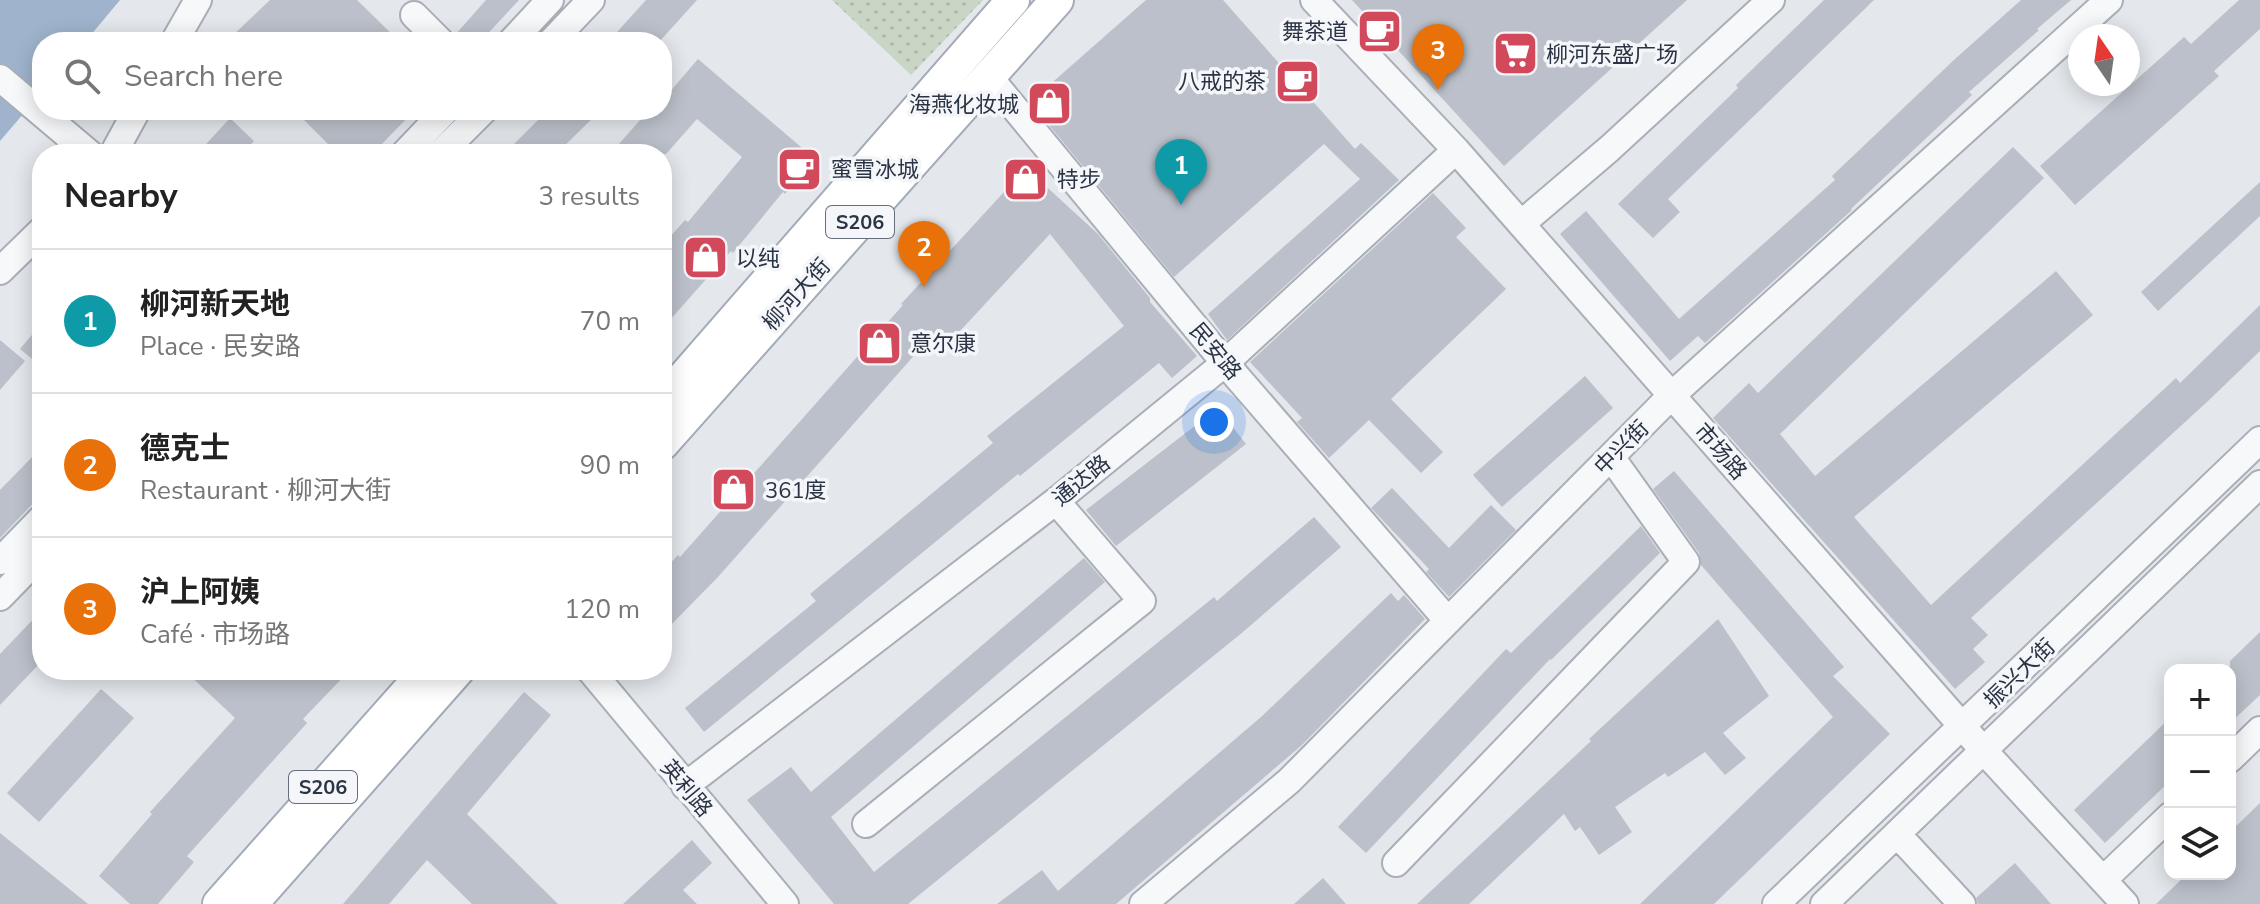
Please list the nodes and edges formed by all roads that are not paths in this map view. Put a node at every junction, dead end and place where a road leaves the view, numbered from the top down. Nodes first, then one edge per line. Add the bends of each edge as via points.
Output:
1 (198, 0) edge
2 (550, 0) edge
3 (591, 0) edge
4 (1013, 0) edge
5 (1057, 0) edge
6 (1314, 0) edge
7 (1771, 0) edge
8 (2109, 0) edge
9 (414, 15) dead end
10 (180, 32) edge
11 (431, 32) edge
12 (520, 32) edge
13 (561, 32) edge
14 (989, 77) junction
15 (0, 78) edge
16 (32, 103) edge
17 (54, 120) edge
18 (128, 120) edge
19 (436, 120) edge
20 (474, 120) edge
21 (85, 144) edge
22 (105, 144) edge
23 (414, 144) edge
24 (450, 144) edge
25 (1456, 150) junction
26 (1521, 224) junction
27 (32, 240) edge
28 (0, 271) edge
29 (1225, 363) junction
30 (672, 391) edge
31 (1672, 395) junction
32 (672, 433) edge
33 (2260, 440) edge
34 (1611, 457) junction
35 (2260, 484) edge
36 (1056, 501) junction
37 (32, 528) edge
38 (0, 561) edge
39 (32, 564) edge
40 (0, 597) edge
41 (1448, 621) junction
42 (418, 680) edge
43 (449, 680) edge
44 (598, 680) edge
45 (1963, 727) junction
46 (2260, 730) edge
47 (1984, 751) junction
48 (2236, 753) edge
49 (685, 786) junction
50 (2164, 822) edge
51 (866, 824) dead end
52 (1897, 834) junction
53 (1396, 863) dead end
54 (2103, 880) junction
55 (219, 904) edge
56 (251, 904) edge
57 (785, 904) edge
58 (1143, 904) edge
59 (1776, 904) edge
60 (1824, 904) edge
61 (1962, 904) edge
62 (2125, 904) edge

1 - 10 street
2 - 12 street
3 - 13 street
4 - 30 main road, 柳河大街 / S206
5 - 14 main road, 柳河大街 / S206
6 - 25 street, 市场路
7 - 26 street
8 - 31 street, 中兴街
9 - 11 street
14 - 29 street, 民安路
14 - 32 main road, 柳河大街 / S206
15 - 16 street
17 - 21 street
18 - 22 street
19 - 23 street
20 - 24 street
25 - 26 street, 市场路
25 - 29 street, 通达路
26 - 31 street, 市场路
27 - 28 street
29 - 36 street, 通达路
29 - 41 street, 民安路
31 - 34 street, 中兴街
31 - 45 street, 市场路
33 - 45 street, 振兴大街
34 - 41 street, 中兴街
34 - 53 street via 1686,562
35 - 47 street, 振兴大街
36 - 49 street, 通达路
36 - 51 street via 1142,601
37 - 38 street
39 - 40 street
41 - 58 street, 中兴街 via 1289,781
42 - 55 main road, S206
43 - 56 main road, S206
44 - 49 street, 英利路
45 - 47 street, 市场路
45 - 59 street, 振兴大街
46 - 48 street
47 - 52 street, 振兴大街
47 - 54 street, 市场路
49 - 57 street, 英利路
50 - 54 street
52 - 60 street, 振兴大街
52 - 61 street
54 - 62 street, 市场路

